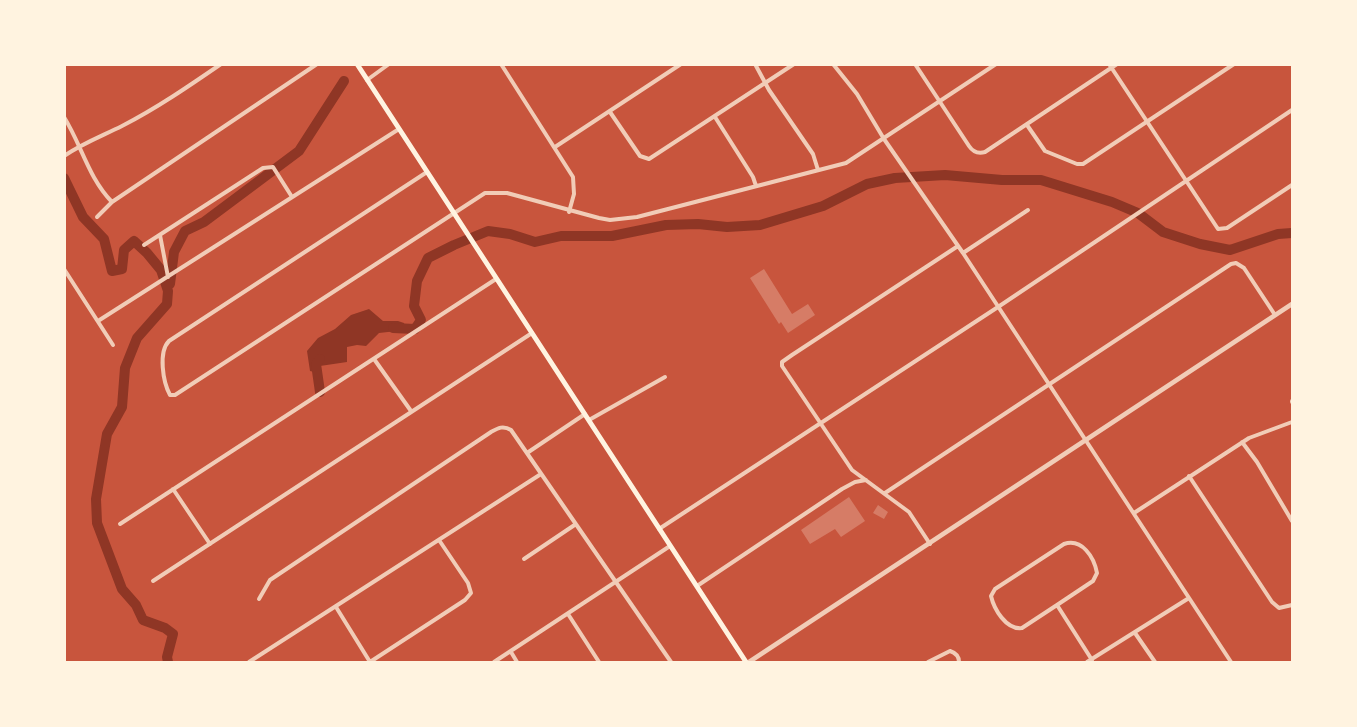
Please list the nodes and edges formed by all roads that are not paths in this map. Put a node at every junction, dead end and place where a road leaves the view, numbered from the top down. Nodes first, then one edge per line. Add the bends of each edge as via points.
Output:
1 (221, 64) edge
2 (317, 64) edge
3 (357, 64) edge
4 (389, 64) edge
5 (501, 64) edge
6 (681, 64) edge
7 (755, 64) edge
8 (794, 64) edge
9 (833, 64) edge
10 (915, 64) edge
11 (996, 64) edge
12 (1117, 64) edge
13 (1234, 64) edge
14 (1110, 66) edge
15 (367, 80) junction
16 (765, 83) junction
17 (939, 103) junction
18 (1293, 110) edge
19 (610, 111) junction
20 (64, 117) edge
21 (715, 117) junction
22 (1147, 122) junction
23 (1026, 125) junction
24 (399, 129) junction
25 (884, 139) junction
26 (79, 145) junction
27 (555, 147) junction
28 (64, 156) edge
29 (818, 170) junction
30 (427, 172) junction
31 (1185, 181) junction
32 (1293, 185) edge
33 (756, 186) junction
34 (292, 197) junction
35 (112, 202) junction
36 (1028, 210) dead end
37 (569, 212) junction
38 (454, 214) junction
39 (97, 217) dead end
40 (160, 235) junction
41 (144, 245) dead end
42 (958, 246) junction
43 (963, 253) junction
44 (64, 269) edge
45 (168, 277) junction
46 (496, 279) junction
47 (1293, 304) edge
48 (998, 307) junction
49 (1275, 315) junction
50 (98, 321) junction
51 (532, 333) junction
52 (113, 345) dead end
53 (375, 359) junction
54 (665, 376) dead end
55 (1049, 384) junction
56 (64, 387) edge
57 (64, 397) edge
58 (411, 411) junction
59 (585, 414) junction
60 (589, 420) junction
61 (820, 422) junction
62 (1293, 422) edge
63 (1087, 440) junction
64 (1242, 442) junction
65 (526, 453) junction
66 (541, 474) junction
67 (1189, 476) junction
68 (866, 480) junction
69 (173, 489) junction
70 (885, 493) junction
71 (1134, 513) junction
72 (1293, 522) edge
73 (576, 524) junction
74 (120, 525) dead end
75 (660, 529) junction
76 (439, 540) junction
77 (210, 544) junction
78 (930, 544) junction
79 (670, 546) junction
80 (524, 559) dead end
81 (153, 581) dead end
82 (617, 582) junction
83 (697, 586) junction
84 (1189, 598) junction
85 (259, 599) dead end
86 (1057, 605) junction
87 (1293, 605) edge
88 (336, 607) junction
89 (568, 614) junction
90 (1135, 633) junction
91 (510, 652) junction
92 (1090, 661) edge
93 (370, 662) edge
94 (249, 663) edge
95 (494, 663) edge
96 (517, 663) edge
97 (599, 663) edge
98 (671, 663) edge
99 (748, 663) edge
100 (928, 663) edge
101 (959, 663) edge
102 (1155, 663) edge
103 (1231, 663) edge

1 - 26 street via 166,101
2 - 35 street
3 - 15 main road
4 - 15 street
5 - 27 street
6 - 19 street
7 - 16 street
8 - 16 street
9 - 25 street
10 - 17 street
11 - 17 street
12 - 14 street
13 - 22 street
14 - 22 street
14 - 23 street
15 - 24 main road
16 - 21 street
16 - 29 street via 813,153
17 - 23 street via 976,153 986,152
17 - 25 street
18 - 31 street
19 - 21 street via 640,156 650,159
19 - 27 street
20 - 26 street
21 - 33 street
22 - 23 street via 1083,164 1045,151
22 - 31 street
24 - 30 main road
24 - 34 street
25 - 29 street via 846,163
25 - 42 street
26 - 28 street
26 - 35 street via 92,176
27 - 37 street via 573,177
29 - 33 street
30 - 38 main road
30 - 38 street via 169,341 163,351 168,392 175,395
31 - 32 street via 1218,229 1227,228
31 - 48 street
33 - 37 street via 622,219
34 - 40 street via 275,169 262,168
34 - 45 street
35 - 39 street
36 - 43 street
37 - 38 street via 507,193 489,192
38 - 46 main road
40 - 41 street
40 - 45 street
42 - 43 street
42 - 61 street via 782,362 784,371
43 - 48 street
44 - 50 street
45 - 50 street
46 - 51 main road
46 - 53 street
47 - 49 street
48 - 55 street
48 - 61 street
49 - 55 street via 1244,268 1231,264
49 - 63 street
50 - 52 street
51 - 58 street
51 - 59 main road
53 - 58 street
53 - 69 street
54 - 60 street
55 - 63 street
55 - 70 street
56 - 57 street
58 - 77 street
59 - 60 main road
59 - 65 street
60 - 75 main road
61 - 68 street via 852,470
61 - 75 street
62 - 64 street
63 - 71 street
63 - 78 street
64 - 67 street
64 - 72 street
65 - 66 street
65 - 85 street via 510,430 502,427 270,580
66 - 73 street
66 - 76 street
67 - 71 street
67 - 87 street via 1272,602 1280,608
68 - 70 street
68 - 83 street via 842,489
69 - 74 street
69 - 77 street
70 - 78 street via 909,512
71 - 84 street
73 - 80 street
73 - 82 street
75 - 79 main road
76 - 88 street
76 - 93 street via 471,593
77 - 81 street
78 - 99 street
79 - 82 street
79 - 83 main road
82 - 89 street
82 - 98 street
83 - 99 main road
84 - 90 street
84 - 103 street
86 - 86 street via 1093,581 1097,573 1080,544 1074,542 1064,544 995,589 991,596 1007,625 1017,629
86 - 92 street
88 - 93 street
88 - 94 street
89 - 91 street
89 - 97 street
90 - 92 street
90 - 102 street
91 - 95 street
91 - 96 street
100 - 101 street via 950,651 958,656

